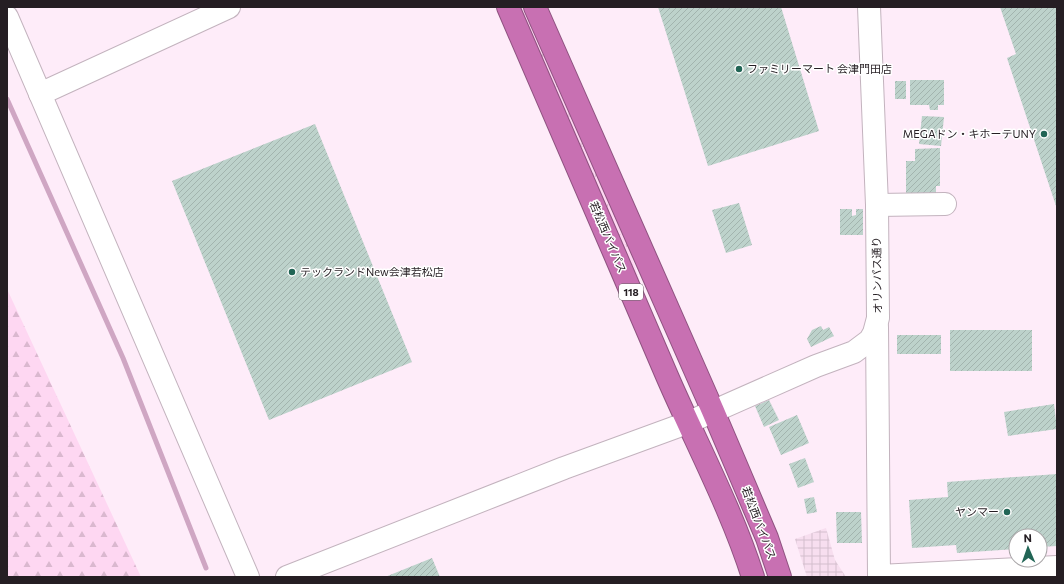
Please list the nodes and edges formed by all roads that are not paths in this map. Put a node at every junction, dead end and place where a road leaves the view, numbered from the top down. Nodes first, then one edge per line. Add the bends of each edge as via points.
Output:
1 (229, 7) edge
2 (508, 7) edge
3 (535, 7) edge
4 (869, 7) edge
5 (7, 17) edge
6 (40, 94) junction
7 (945, 204) dead end
8 (877, 205) junction
9 (877, 327) junction
10 (713, 411) junction
11 (687, 423) junction
12 (1057, 567) edge
13 (248, 577) edge
14 (287, 577) edge
15 (753, 577) edge
16 (780, 577) edge

1 - 6 street
2 - 11 highway, 若松西バイパス / 118 via 568,141
3 - 10 highway, 若松西バイパス / 118
4 - 8 street, オリンパス通り
5 - 6 street
6 - 13 street
7 - 8 street
8 - 9 street, オリンパス通り
9 - 10 street, オリンパス通り via 870,340 854,352
9 - 12 street via 879,576
10 - 11 street, オリンパス通り
10 - 16 highway, 若松西バイパス / 118 via 767,538
11 - 14 street, オリンパス通り via 564,468
11 - 15 highway, 若松西バイパス / 118 via 744,547

